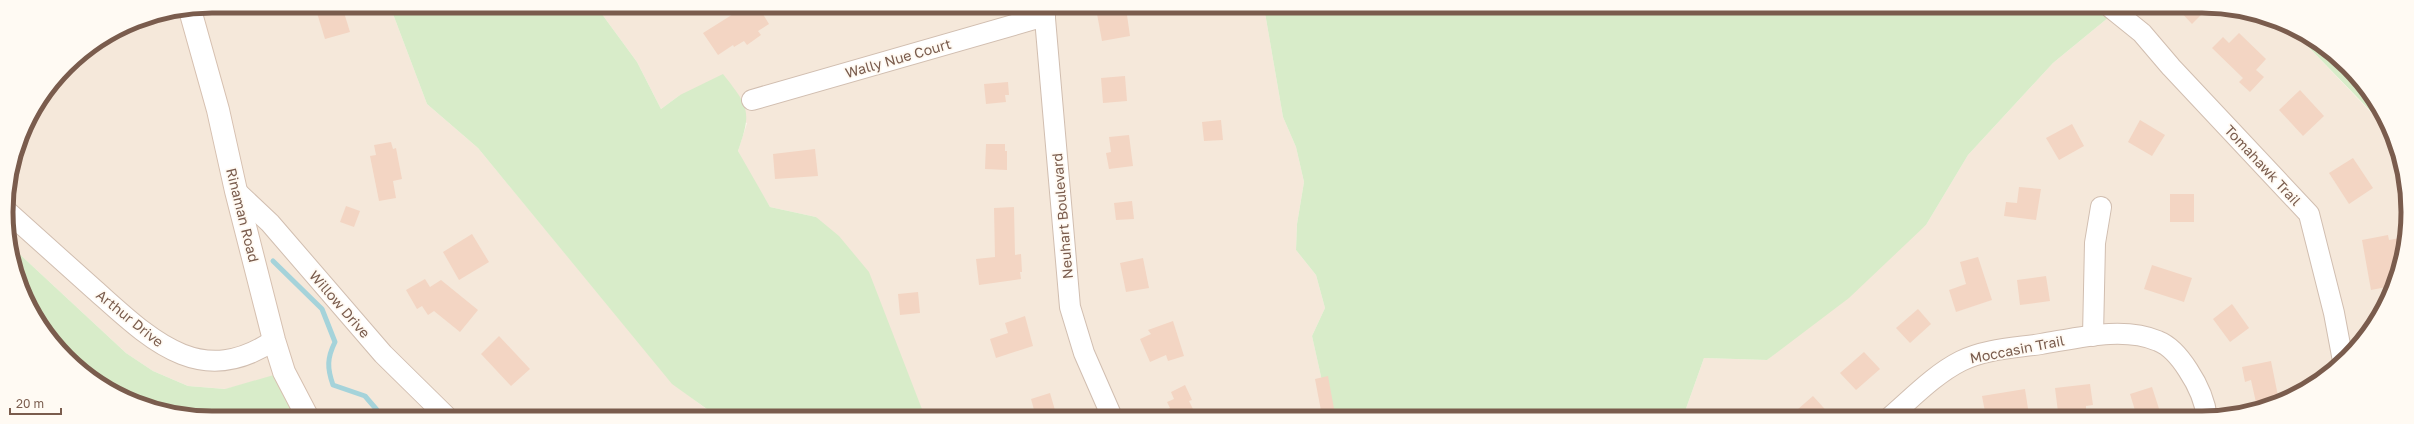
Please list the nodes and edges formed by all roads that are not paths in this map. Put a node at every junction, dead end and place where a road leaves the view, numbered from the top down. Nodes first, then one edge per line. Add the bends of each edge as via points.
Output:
1 (1041, 13) edge
2 (1044, 13) edge
3 (2117, 13) edge
4 (191, 14) edge
5 (752, 100) dead end
6 (236, 191) junction
7 (2101, 207) dead end
8 (13, 216) edge
9 (2093, 336) junction
10 (274, 340) junction
11 (2342, 354) edge
12 (304, 411) edge
13 (441, 411) edge
14 (1109, 411) edge
15 (1897, 411) edge
16 (2206, 411) edge

1 - 5 street, Wally Nue Court
2 - 14 street, Neuhart Boulevard via 1070,307 1084,353
3 - 11 street, Tomahawk Trail via 2142,33 2309,214
4 - 6 street, Rinaman Road via 218,110
6 - 10 street, Rinaman Road
6 - 13 street, Willow Drive via 270,223 383,354
7 - 9 street via 2095,242
8 - 10 street, Arthur Drive via 124,316 172,352 199,359 236,358 258,351
9 - 15 street, Moccasin Trail via 1989,352 1961,361
9 - 16 street, Moccasin Trail via 2127,335 2159,341 2178,355 2196,382
10 - 12 street, Rinaman Road via 284,372

